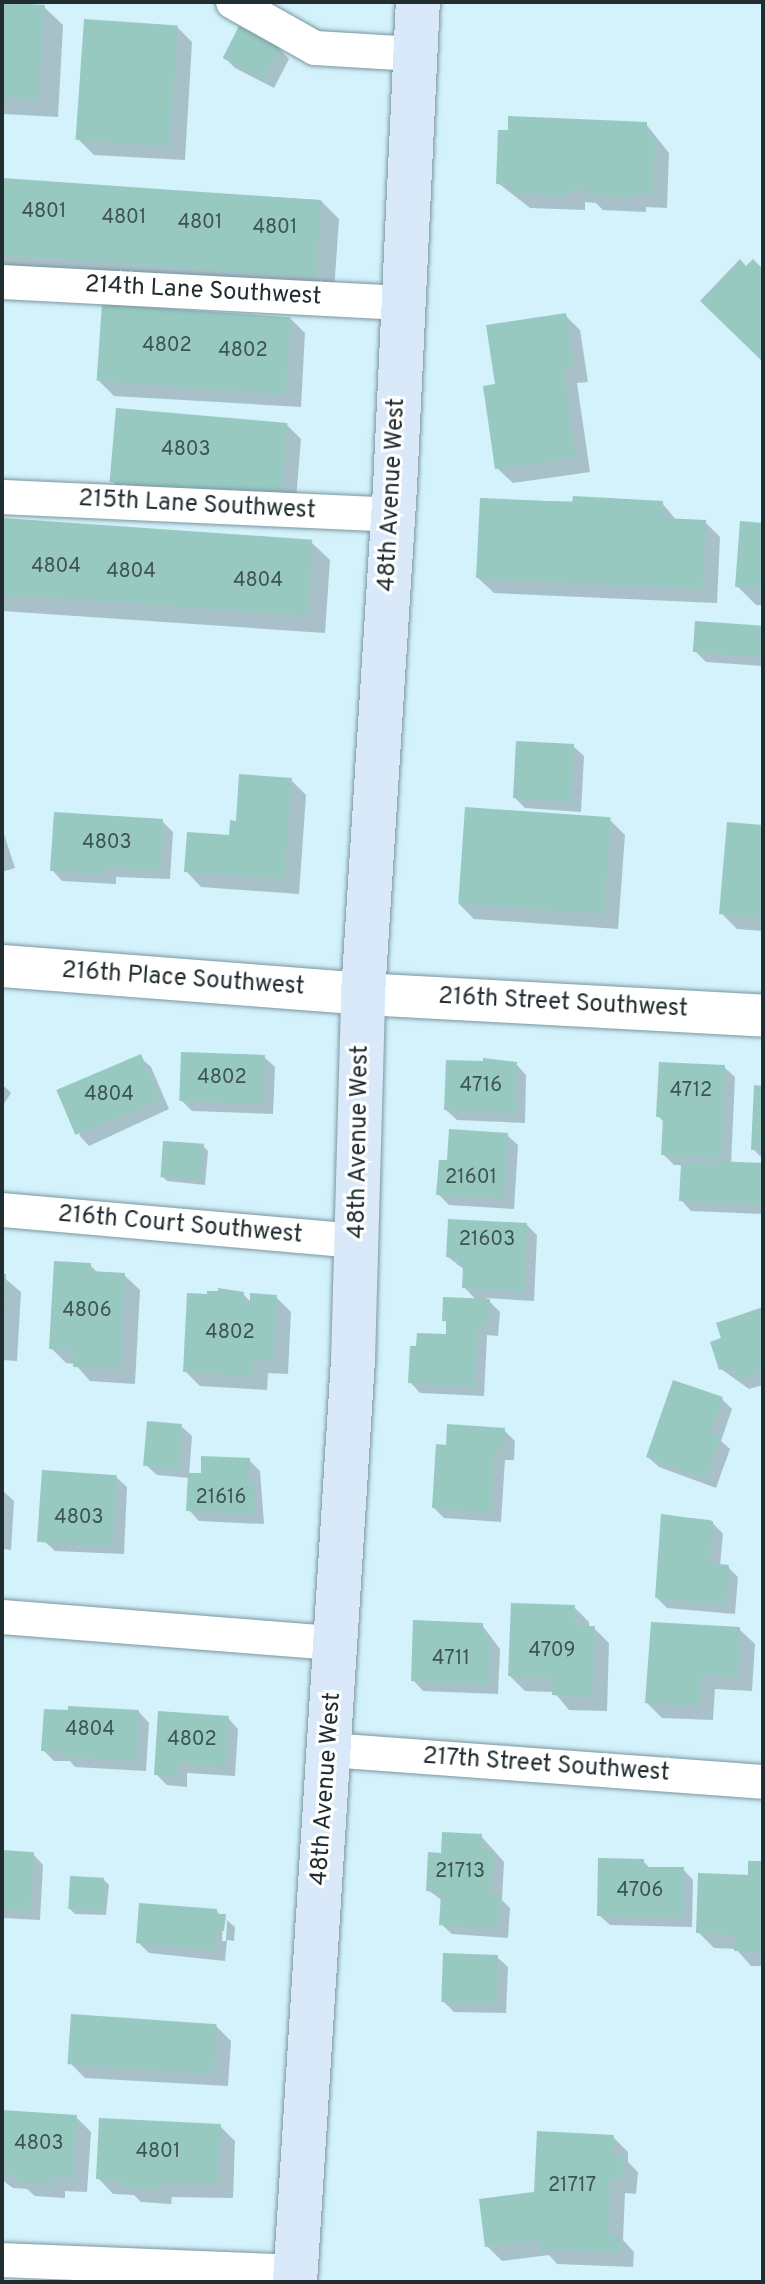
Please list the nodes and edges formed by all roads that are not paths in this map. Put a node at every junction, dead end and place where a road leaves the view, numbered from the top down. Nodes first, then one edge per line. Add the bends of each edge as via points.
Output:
1 (233, 2) edge
2 (418, 2) edge
3 (415, 54) junction
4 (2, 282) edge
5 (404, 303) junction
6 (2, 497) edge
7 (393, 515) junction
8 (2, 966) edge
9 (363, 994) junction
10 (763, 1016) edge
11 (2, 1210) edge
12 (357, 1241) junction
13 (2, 1617) edge
14 (336, 1643) junction
15 (329, 1750) junction
16 (763, 1782) edge
17 (2, 2260) edge
18 (296, 2277) edge

1 - 3 street via 315,48
2 - 3 main road, 48th Avenue West
3 - 5 main road, 48th Avenue West
4 - 5 street, 214th Lane Southwest
5 - 7 main road, 48th Avenue West
6 - 7 street, 215th Lane Southwest
7 - 9 main road, 48th Avenue West
8 - 9 street, 216th Place Southwest
9 - 10 street, 216th Street Southwest
9 - 12 main road, 48th Avenue West
11 - 12 street, 216th Court Southwest
12 - 14 main road, 48th Avenue West
13 - 14 street
14 - 15 main road, 48th Avenue West
15 - 16 street, 217th Street Southwest
15 - 18 main road, 48th Avenue West
17 - 18 street

